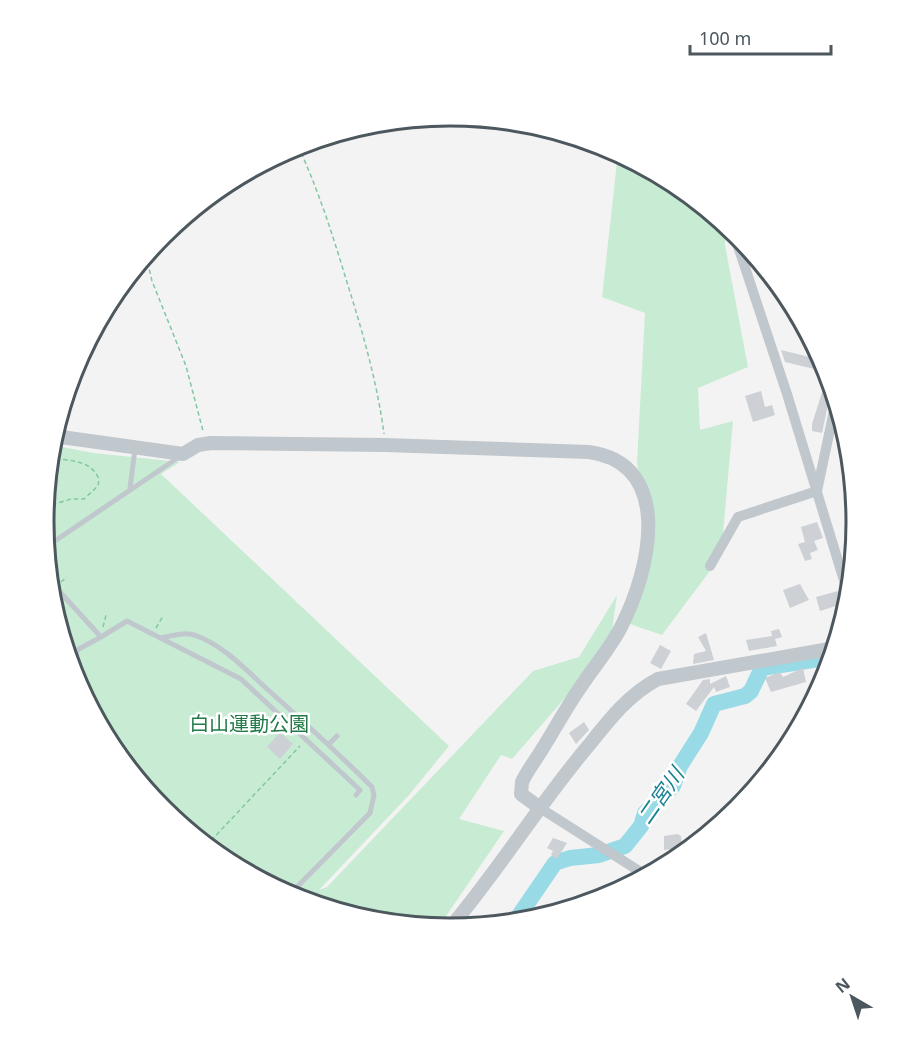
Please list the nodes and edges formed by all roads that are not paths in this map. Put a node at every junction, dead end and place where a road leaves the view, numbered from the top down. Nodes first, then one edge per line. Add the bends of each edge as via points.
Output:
1 (742, 255) edge
2 (832, 418) edge
3 (64, 437) edge
4 (135, 449) junction
5 (183, 454) junction
6 (130, 488) junction
7 (817, 491) junction
8 (55, 541) edge
9 (710, 566) dead end
10 (843, 576) edge
11 (61, 593) edge
12 (101, 637) junction
13 (160, 638) junction
14 (76, 650) edge
15 (825, 650) edge
16 (337, 736) dead end
17 (329, 744) junction
18 (356, 795) dead end
19 (540, 808) junction
20 (639, 870) edge
21 (297, 887) edge
22 (457, 918) edge

1 - 7 street
2 - 7 street
3 - 4 street
4 - 5 street
4 - 6 lane
5 - 6 lane
5 - 19 street via 207,444 385,445 607,455 638,477 645,492 646,545 640,580 623,624 522,782 521,794
6 - 8 lane
7 - 9 street via 738,517
7 - 10 street
11 - 12 lane
12 - 13 lane via 127,621
12 - 14 lane
13 - 17 lane via 195,635 212,644
13 - 18 lane via 241,679 360,790
15 - 19 street via 658,679 647,685 602,729
16 - 17 lane
17 - 21 lane via 372,787 370,813
19 - 20 street
19 - 22 street

